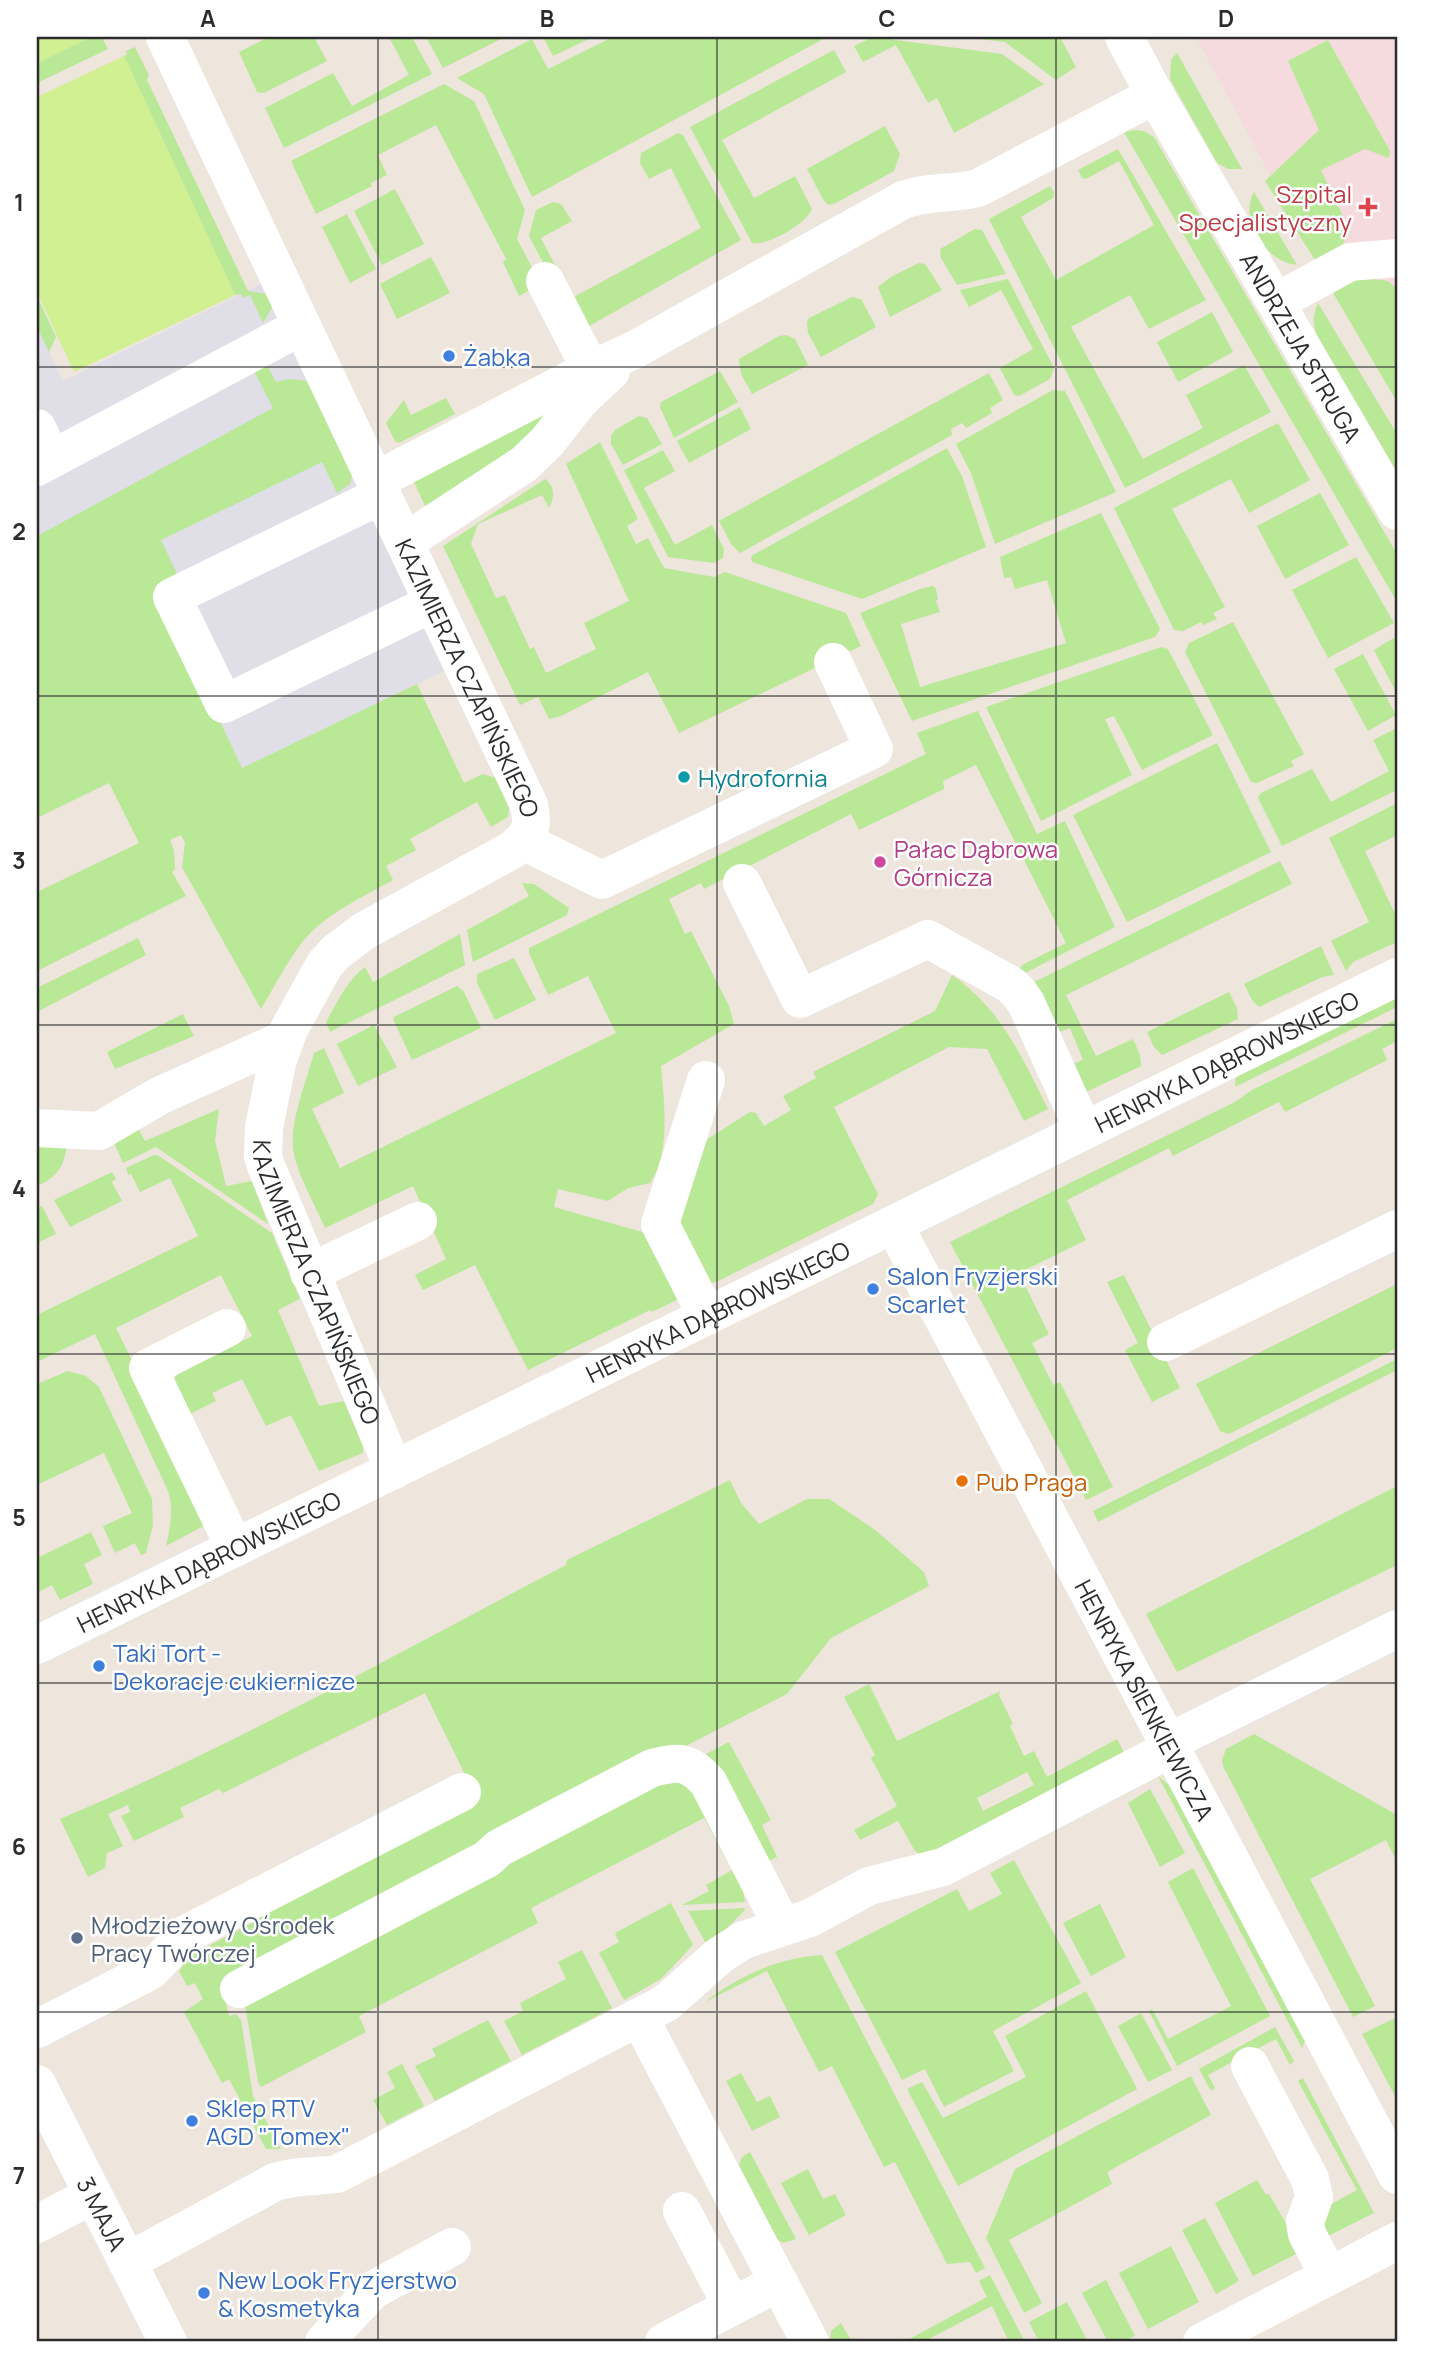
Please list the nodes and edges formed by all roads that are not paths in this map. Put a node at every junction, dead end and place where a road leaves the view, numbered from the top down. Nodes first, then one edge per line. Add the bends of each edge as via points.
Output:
1 (165, 37) edge
2 (1124, 37) edge
3 (1155, 94) junction
4 (1397, 258) edge
5 (545, 281) dead end
6 (1276, 302) junction
7 (302, 326) junction
8 (635, 350) junction
9 (591, 370) junction
10 (42, 451) edge
11 (379, 488) junction
12 (1397, 511) edge
13 (405, 542) junction
14 (433, 603) junction
15 (833, 662) dead end
16 (523, 841) junction
17 (742, 883) dead end
18 (1397, 978) edge
19 (285, 1039) junction
20 (706, 1080) dead end
21 (37, 1128) edge
22 (1084, 1131) junction
23 (418, 1221) dead end
24 (894, 1225) junction
25 (1397, 1229) edge
26 (309, 1273) junction
27 (706, 1317) junction
28 (227, 1328) dead end
29 (1166, 1342) dead end
30 (394, 1470) junction
31 (235, 1548) junction
32 (1397, 1629) edge
33 (37, 1645) edge
34 (1169, 1746) junction
35 (461, 1792) dead end
36 (782, 1926) junction
37 (239, 1990) dead end
38 (639, 2017) junction
39 (37, 2029) edge
40 (1250, 2066) dead end
41 (37, 2084) edge
42 (1397, 2175) edge
43 (93, 2195) junction
44 (682, 2211) dead end
45 (37, 2224) edge
46 (1397, 2241) edge
47 (452, 2248) dead end
48 (127, 2262) junction
49 (1329, 2276) junction
50 (779, 2282) junction
51 (733, 2306) junction
52 (169, 2342) edge
53 (324, 2342) edge
54 (664, 2342) edge
55 (810, 2342) edge
56 (1202, 2342) edge

1 - 7 street, KAZIMIERZA CZAPIŃSKIEGO
2 - 3 street, ANDRZEJA STRUGA
3 - 6 street, ANDRZEJA STRUGA
3 - 8 street via 978,187 902,200
4 - 6 street via 1350,262
5 - 9 street
6 - 12 street, ANDRZEJA STRUGA
7 - 10 street
7 - 11 street, KAZIMIERZA CZAPIŃSKIEGO
8 - 9 street
8 - 13 street via 580,400 524,464
9 - 11 street
11 - 13 street, KAZIMIERZA CZAPIŃSKIEGO
11 - 14 street via 172,597 224,704
13 - 14 street, KAZIMIERZA CZAPIŃSKIEGO
14 - 16 street, KAZIMIERZA CZAPIŃSKIEGO via 529,805 531,828
15 - 16 street via 874,749 602,880
16 - 19 street, KAZIMIERZA CZAPIŃSKIEGO via 341,947 318,975
17 - 22 street via 800,999 928,939 1011,985 1026,1003
18 - 22 street, HENRYKA DĄBROWSKIEGO
19 - 21 street via 159,1096 99,1131
19 - 26 street, KAZIMIERZA CZAPIŃSKIEGO via 268,1099 263,1156
20 - 27 street via 660,1224
22 - 24 street, HENRYKA DĄBROWSKIEGO
23 - 26 street
24 - 27 street, HENRYKA DĄBROWSKIEGO
24 - 34 street, HENRYKA SIENKIEWICZA
25 - 29 street
26 - 30 street, KAZIMIERZA CZAPIŃSKIEGO
27 - 30 street, HENRYKA DĄBROWSKIEGO
28 - 31 street via 148,1368
30 - 31 street, HENRYKA DĄBROWSKIEGO
31 - 33 street, HENRYKA DĄBROWSKIEGO
32 - 34 street
34 - 36 street via 943,1867 869,1886 810,1918
34 - 42 street, HENRYKA SIENKIEWICZA
35 - 39 street via 186,1934 150,1971
36 - 37 street via 708,1782 694,1768 675,1762 652,1768 499,1848 487,1859
36 - 38 street via 720,1955 666,2003
38 - 48 street via 337,2174 298,2175 275,2182
38 - 50 street
40 - 49 street via 1310,2179 1314,2197 1305,2222 1307,2234
41 - 43 street, 3 MAJA
43 - 45 street
43 - 48 street, 3 MAJA
44 - 51 street
46 - 49 street
47 - 53 street via 373,2290
48 - 52 street, 3 MAJA
49 - 56 street
50 - 51 street
50 - 55 street
51 - 54 street

